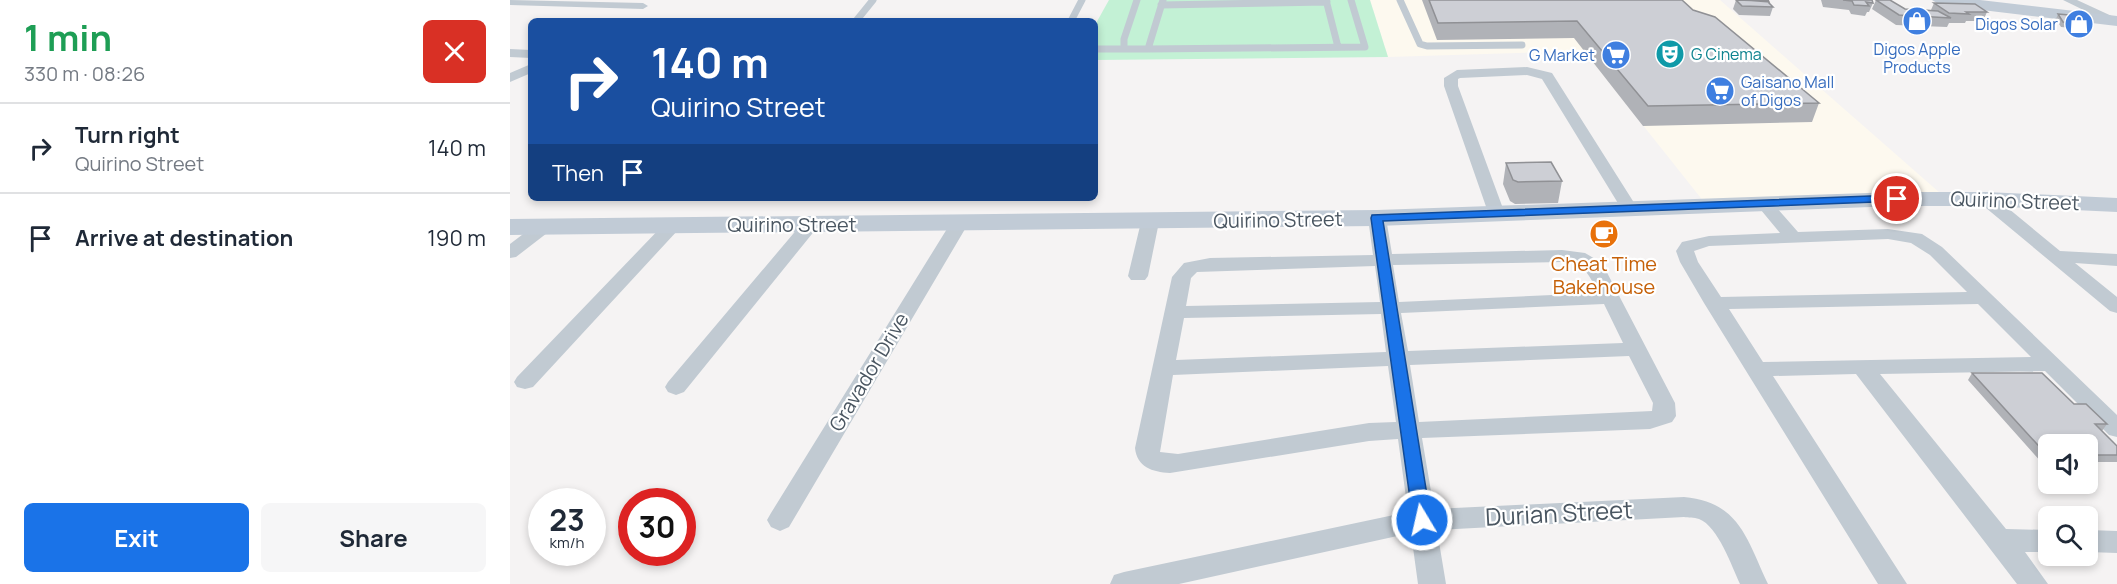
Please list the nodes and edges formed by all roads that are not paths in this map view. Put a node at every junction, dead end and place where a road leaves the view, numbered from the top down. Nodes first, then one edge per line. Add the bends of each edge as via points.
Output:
1 (873, 0) edge
2 (1082, 0) edge
3 (1137, 0) edge
4 (1352, 0) edge
5 (1400, 0) edge
6 (1940, 0) edge
7 (2068, 0) edge
8 (1327, 1) edge
9 (510, 2) edge
10 (646, 3) edge
11 (1162, 3) edge
12 (633, 18) edge
13 (858, 18) edge
14 (1073, 18) edge
15 (2114, 20) edge
16 (1522, 45) dead end
17 (1338, 47) junction
18 (1098, 49) edge
19 (1124, 49) junction
20 (1148, 49) junction
21 (510, 53) edge
22 (528, 54) edge
23 (528, 69) edge
24 (510, 78) edge
25 (1986, 199) junction
26 (1764, 204) junction
27 (2117, 205) edge
28 (1630, 209) junction
29 (1496, 214) junction
30 (1377, 218) junction
31 (1150, 222) junction
32 (959, 224) junction
33 (810, 225) junction
34 (510, 226) edge
35 (545, 226) junction
36 (672, 226) junction
37 (1794, 237) junction
38 (510, 253) edge
39 (2055, 256) junction
40 (1383, 260) junction
41 (2117, 260) edge
42 (1138, 276) dead end
43 (1611, 298) junction
44 (1985, 298) junction
45 (1714, 303) junction
46 (2117, 307) edge
47 (1390, 308) junction
48 (1175, 312) junction
49 (1636, 349) junction
50 (1398, 359) junction
51 (2052, 364) junction
52 (1862, 367) junction
53 (1164, 368) junction
54 (1756, 369) junction
55 (525, 382) dead end
56 (676, 387) dead end
57 (1408, 429) junction
58 (2117, 429) edge
59 (780, 520) dead end
60 (1422, 520) junction
61 (2000, 540) junction
62 (2038, 541) edge
63 (2098, 541) edge
64 (2117, 542) edge
65 (1124, 584) edge
66 (1432, 584) edge
67 (1754, 584) edge
68 (1893, 584) edge
69 (2034, 584) edge

1 - 13 lane
2 - 14 lane
3 - 19 lane
4 - 17 lane via 1365,47
5 - 16 lane via 1420,44
6 - 15 street
7 - 15 street
8 - 11 lane
8 - 17 lane
9 - 10 street
10 - 12 street
11 - 20 lane
17 - 20 lane
18 - 19 lane
19 - 20 lane
21 - 22 street
23 - 24 street
25 - 26 street, Quirino Street
25 - 27 street, Quirino Street
25 - 39 street
26 - 28 street, Quirino Street
26 - 37 street
28 - 29 street, Quirino Street
28 - 29 street via 1547,76 1532,71 1457,74 1451,78 1451,86
29 - 30 street, Quirino Street
30 - 31 street, Quirino Street
30 - 40 street
31 - 32 street, Quirino Street
31 - 42 street
32 - 33 street, Quirino Street
32 - 59 street, Gravador Drive
33 - 36 street, Quirino Street
33 - 56 street
34 - 35 street, Quirino Street
35 - 36 street, Quirino Street
35 - 38 street
36 - 55 street
37 - 44 street via 1888,234 1916,238 1931,246
37 - 45 street via 1709,241 1688,246 1686,257
39 - 41 street
39 - 46 street
40 - 43 street via 1578,257 1595,267
40 - 47 street
40 - 48 street via 1191,267 1182,277
43 - 47 street
43 - 49 street
44 - 45 street
44 - 51 street
45 - 54 street
47 - 48 street
47 - 50 street
48 - 53 street
49 - 50 street
49 - 57 street via 1664,403 1664,416 1659,419
50 - 53 street
50 - 57 street
51 - 52 street
51 - 58 street
52 - 54 street
52 - 61 street
53 - 57 street via 1147,448 1154,462 1178,463 1330,437
54 - 68 street
57 - 60 street
60 - 65 street, Durian Street
60 - 66 street
60 - 67 street, Durian Street via 1697,508 1712,513 1727,532
61 - 62 street
61 - 69 street
63 - 64 street

